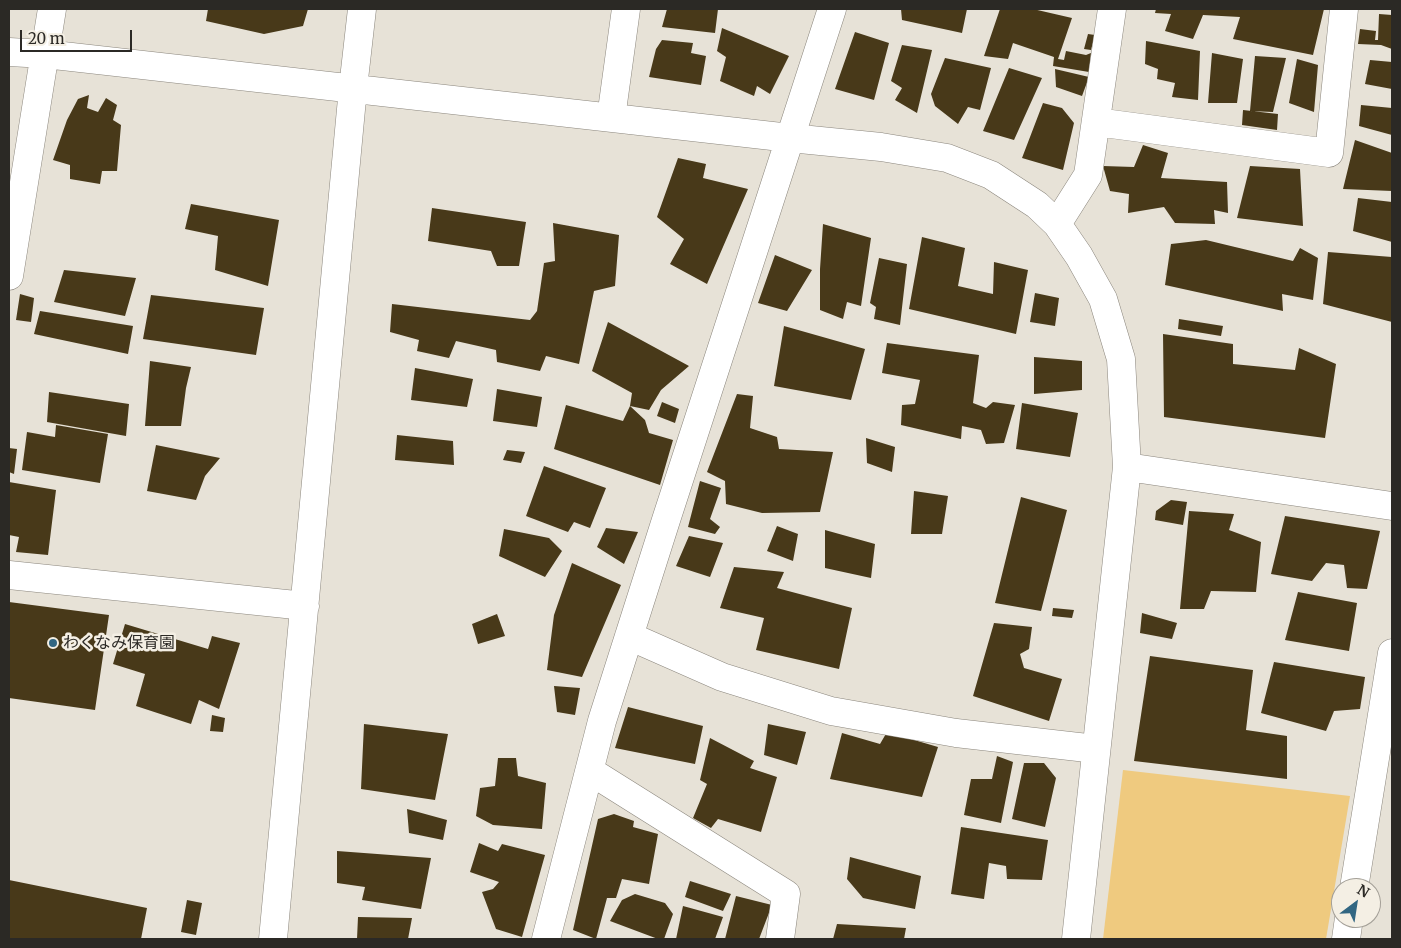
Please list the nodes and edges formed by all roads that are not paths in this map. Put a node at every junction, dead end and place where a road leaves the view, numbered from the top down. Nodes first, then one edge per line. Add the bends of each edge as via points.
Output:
1 (52, 9) edge
2 (362, 9) edge
3 (626, 9) edge
4 (832, 9) edge
5 (1112, 9) edge
6 (1344, 9) edge
7 (9, 52) edge
8 (45, 54) junction
9 (353, 88) junction
10 (611, 118) junction
11 (1096, 122) junction
12 (790, 138) junction
13 (1057, 224) junction
14 (9, 276) edge
15 (1127, 467) junction
16 (1392, 506) edge
17 (9, 575) edge
18 (305, 606) junction
19 (629, 636) junction
20 (1392, 652) edge
21 (1096, 749) junction
22 (590, 771) junction
23 (1356, 878) edge
24 (273, 939) edge
25 (546, 939) edge
26 (780, 939) edge
27 (1076, 939) edge

1 - 8 street
2 - 9 street
3 - 10 street
4 - 12 street
5 - 11 street
6 - 11 street via 1330,153
7 - 8 street
8 - 9 street
8 - 14 street
9 - 10 street
9 - 18 street
10 - 12 street
11 - 13 street via 1088,175
12 - 13 street via 947,158 991,175 1037,205
12 - 19 street
13 - 15 street via 1080,256 1103,299 1121,359
15 - 16 street
15 - 21 street
17 - 18 street
18 - 24 street
19 - 21 street via 722,677 831,711 956,733
19 - 22 street
20 - 23 street
21 - 27 street
22 - 25 street
22 - 26 street via 786,894

